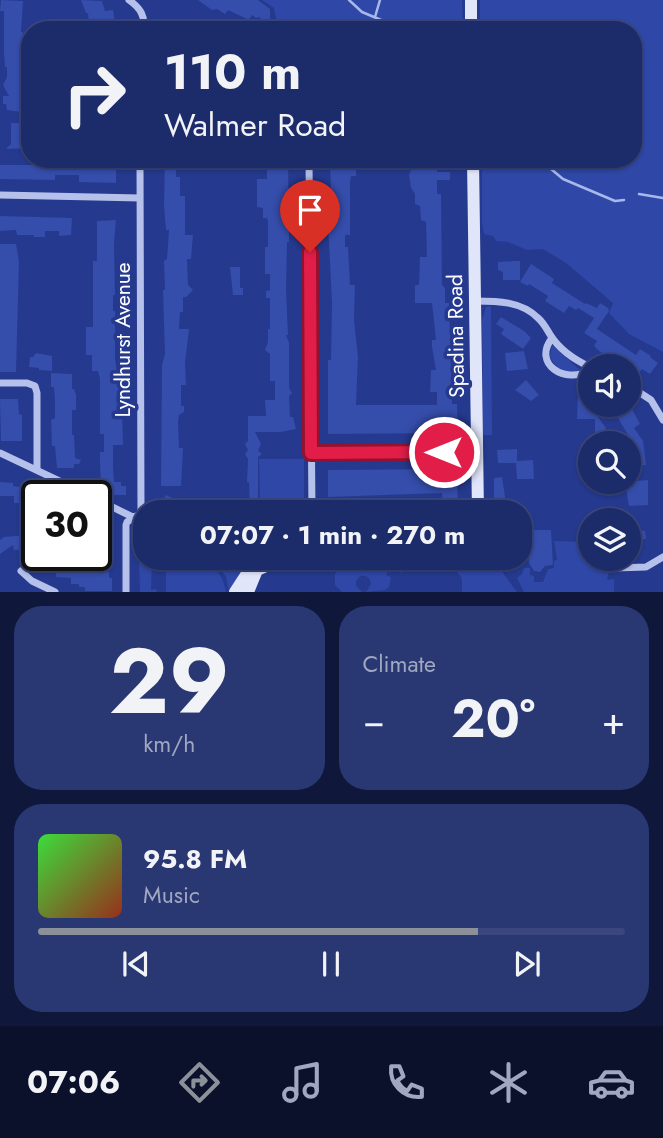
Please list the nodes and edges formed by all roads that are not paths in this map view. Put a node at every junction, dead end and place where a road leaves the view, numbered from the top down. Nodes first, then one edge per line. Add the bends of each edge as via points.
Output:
1 (129, 0) edge
2 (471, 0) edge
3 (143, 21) edge
4 (471, 21) edge
5 (140, 168) edge
6 (309, 168) edge
7 (473, 168) edge
8 (0, 195) edge
9 (140, 198) junction
10 (475, 301) junction
11 (552, 338) junction
12 (578, 360) edge
13 (578, 373) edge
14 (0, 383) edge
15 (641, 394) edge
16 (663, 420) edge
17 (477, 452) junction
18 (0, 453) edge
19 (311, 453) junction
20 (37, 470) junction
21 (58, 480) edge
22 (141, 500) edge
23 (312, 500) edge
24 (478, 500) edge
25 (112, 507) edge
26 (133, 517) edge
27 (133, 519) edge
28 (663, 556) edge
29 (641, 567) edge
30 (257, 570) joint
31 (21, 571) dead end
32 (55, 592) edge
33 (125, 592) edge
34 (235, 592) edge
35 (248, 592) edge

1 - 3 street via 142,13
2 - 4 street
5 - 9 street, Lyndhurst Avenue
6 - 19 street
7 - 10 street, Spadina Road
8 - 9 street
9 - 22 street, Lyndhurst Avenue
10 - 11 street via 519,306 537,317
10 - 17 street, Spadina Road
11 - 12 street
11 - 13 street via 547,353 553,369 564,376
14 - 20 street via 27,383 37,393
15 - 16 street via 651,400
17 - 19 street
17 - 24 street, Spadina Road
18 - 20 street
19 - 23 street
20 - 21 street
25 - 26 street
27 - 33 street, Lyndhurst Avenue via 125,525
28 - 29 street
30 - 34 street via 246,575
30 - 35 street
31 - 32 street

